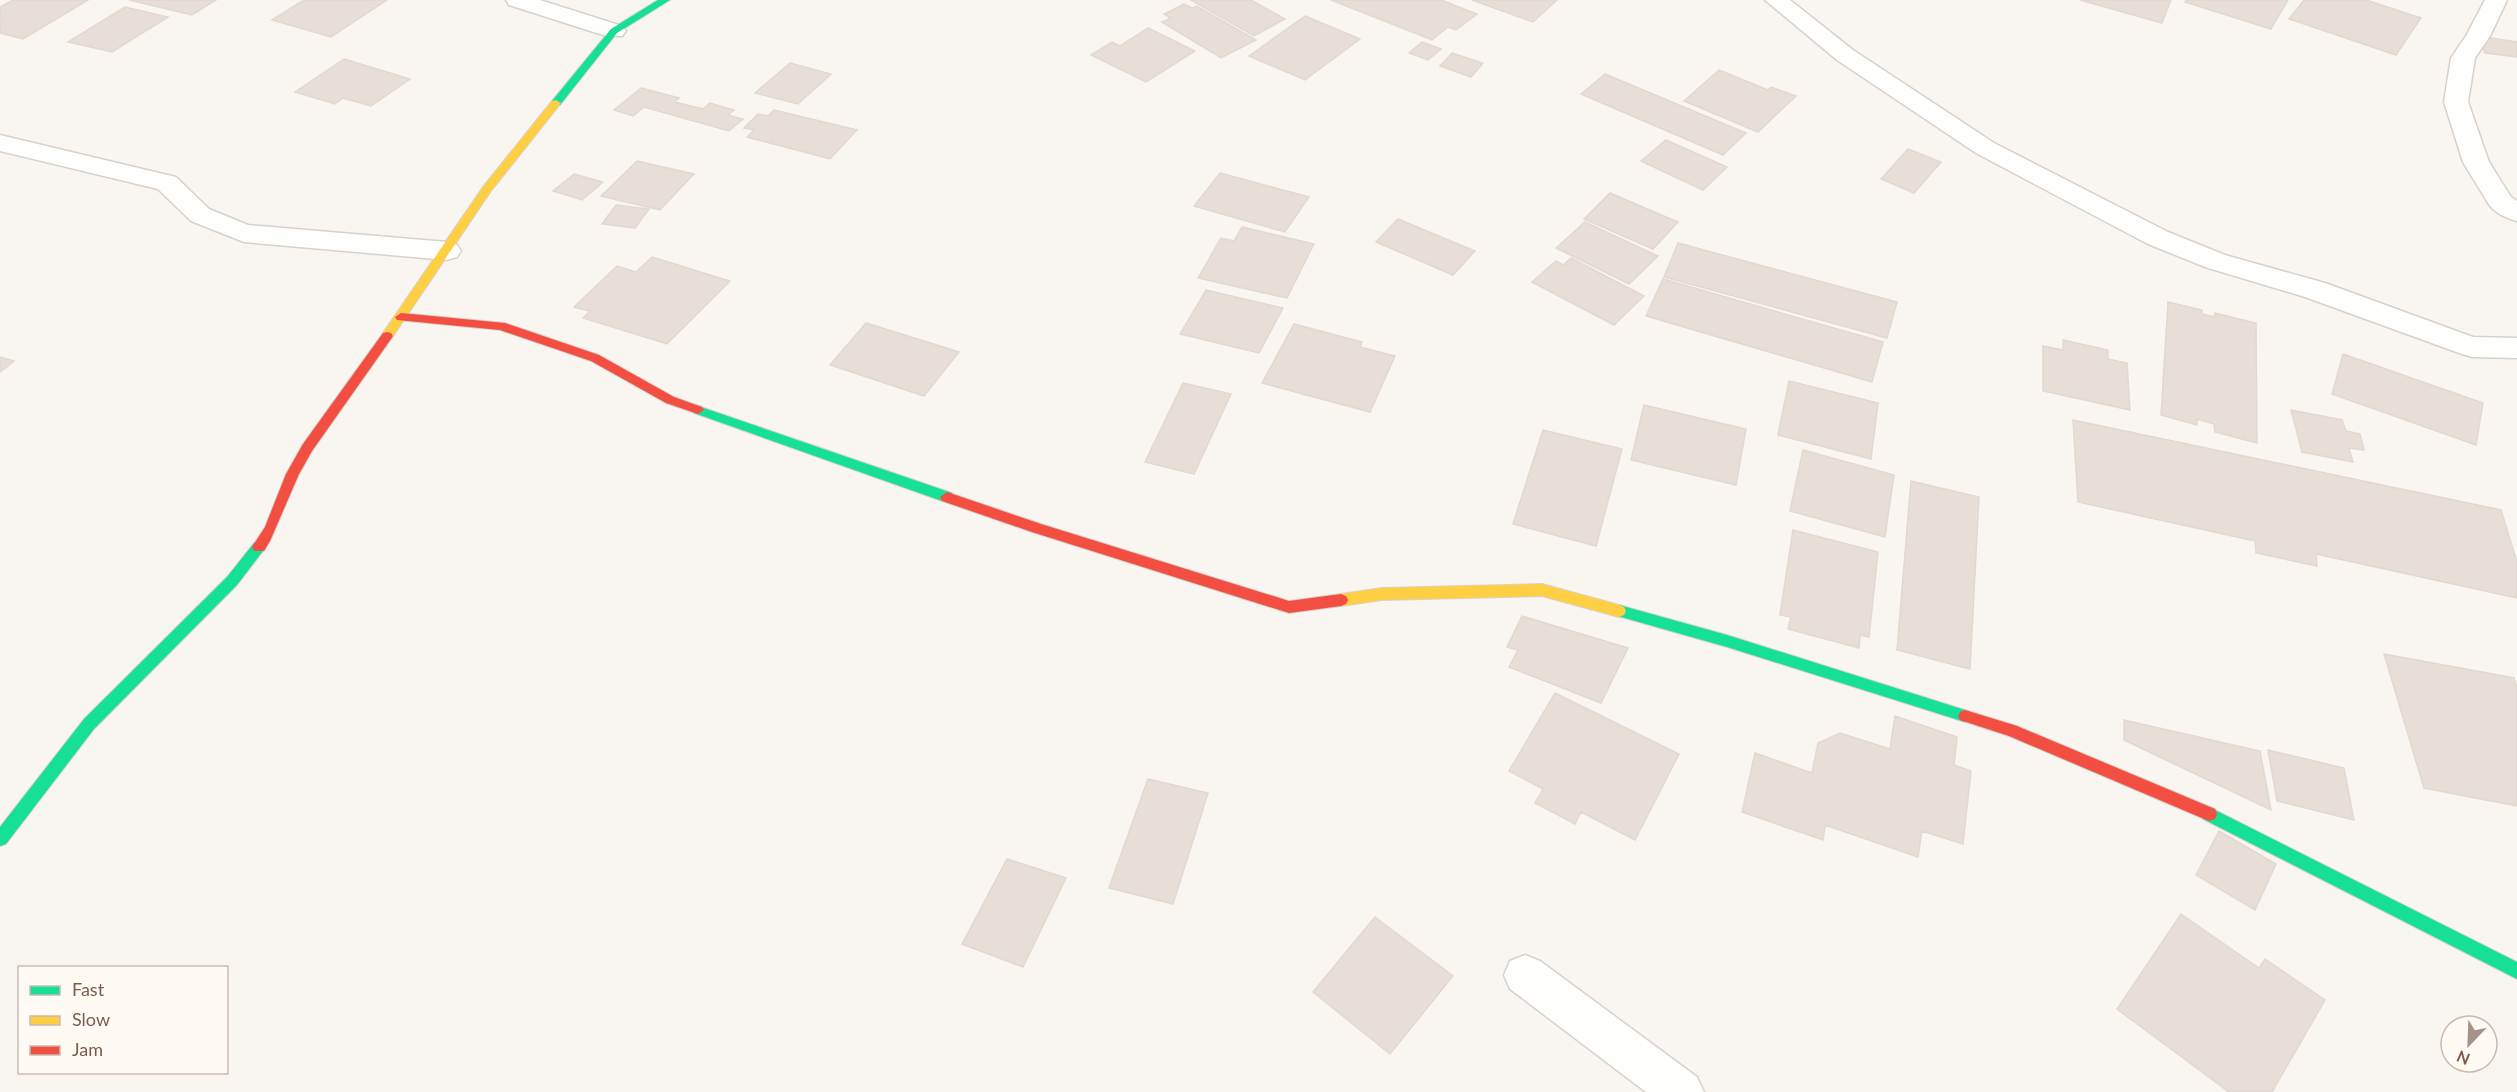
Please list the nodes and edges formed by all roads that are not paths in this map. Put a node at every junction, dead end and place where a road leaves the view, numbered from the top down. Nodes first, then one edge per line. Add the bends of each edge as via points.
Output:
1 (517, 0) edge
2 (665, 0) edge
3 (1776, 0) edge
4 (2496, 0) edge
5 (614, 31) junction
6 (0, 143) edge
7 (2517, 213) edge
8 (447, 251) junction
9 (402, 317) junction
10 (2517, 348) edge
11 (0, 839) edge
12 (2517, 971) edge
13 (1525, 975) dead end
14 (1682, 1092) edge

1 - 5 street
2 - 5 street
3 - 10 street via 1845,55 1985,148 2158,238 2215,261 2315,290 2472,347
4 - 7 street via 2463,58 2456,102 2476,162 2501,203
5 - 8 street via 487,189
6 - 8 street via 167,183 200,215 244,233
8 - 9 street
9 - 11 street via 324,422 297,466 269,533 232,581 89,724
9 - 12 street via 501,326 595,358 670,400 1037,528 1289,607 1382,594 1542,590 1727,641 2012,730 2217,817
13 - 14 street

